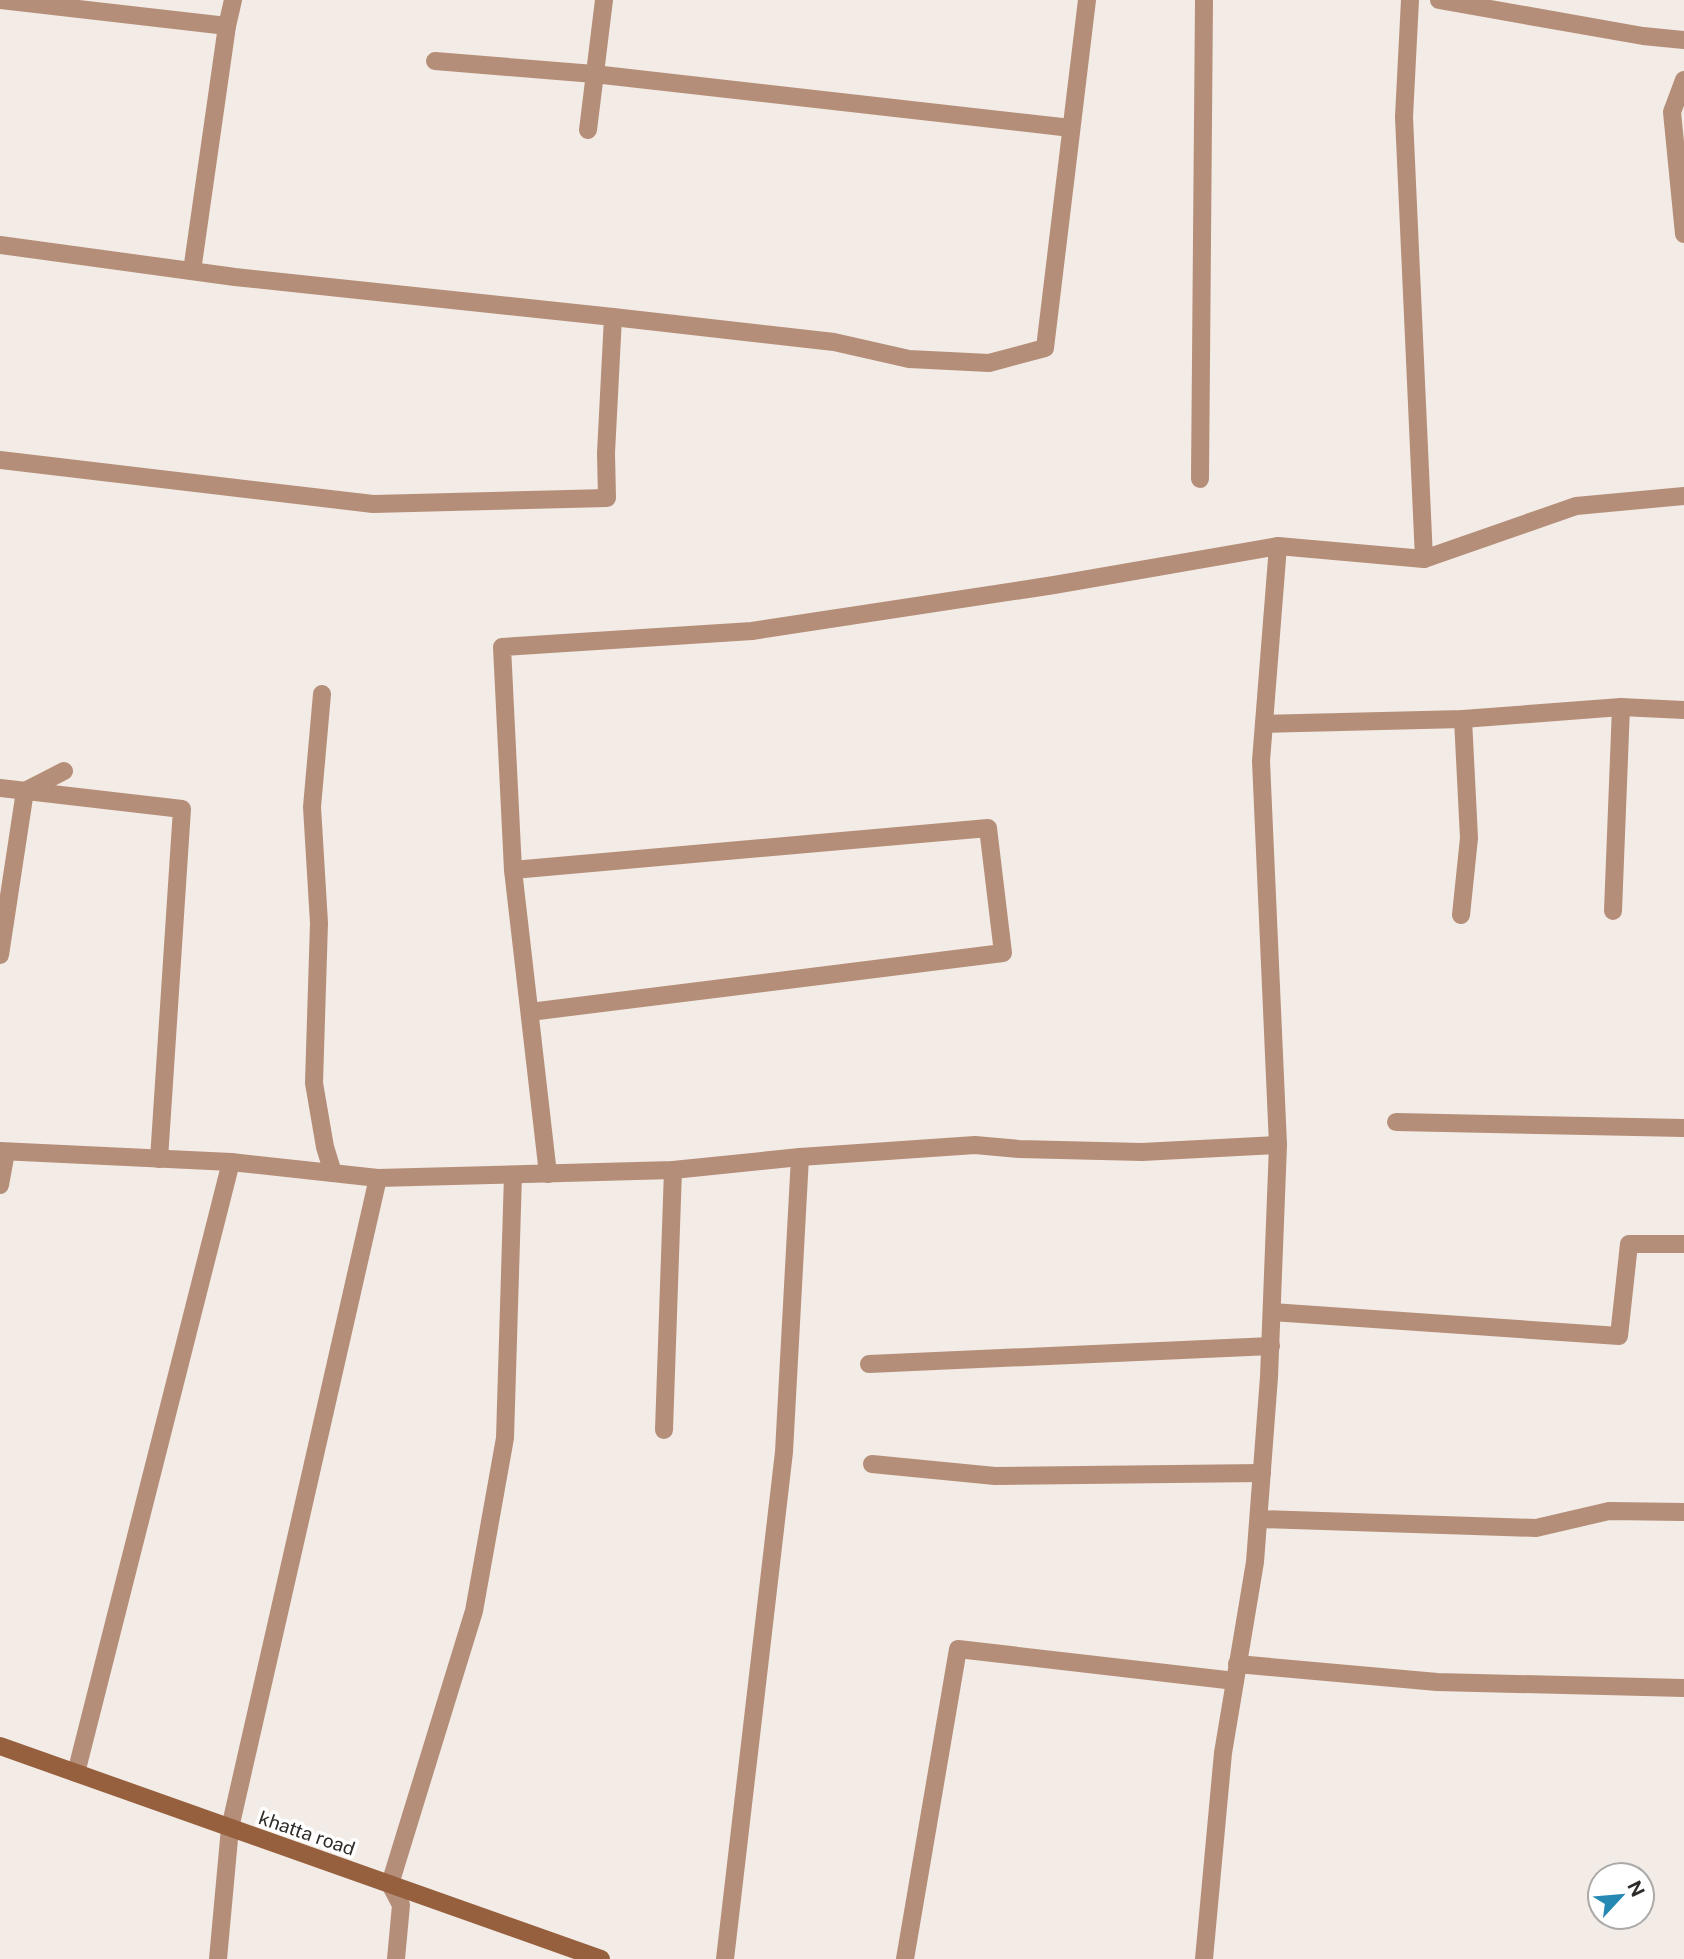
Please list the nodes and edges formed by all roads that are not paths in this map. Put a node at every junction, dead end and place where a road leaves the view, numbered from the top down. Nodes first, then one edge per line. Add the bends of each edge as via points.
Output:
1 (233, 0) edge
2 (604, 0) edge
3 (1087, 0) edge
4 (1205, 0) edge
5 (1410, 0) edge
6 (1439, 0) edge
7 (0, 1) edge
8 (227, 26) junction
9 (1684, 40) edge
10 (435, 61) dead end
11 (594, 74) junction
12 (1684, 80) edge
13 (1071, 128) junction
14 (588, 130) dead end
15 (1684, 234) edge
16 (0, 245) edge
17 (192, 271) junction
18 (613, 317) junction
19 (0, 460) edge
20 (1200, 479) dead end
21 (1684, 496) edge
22 (1278, 546) junction
23 (1424, 559) junction
24 (322, 694) dead end
25 (1621, 708) junction
26 (1684, 710) edge
27 (1464, 719) junction
28 (1264, 724) junction
29 (64, 771) dead end
30 (0, 788) edge
31 (25, 791) junction
32 (513, 870) junction
33 (1613, 911) dead end
34 (1461, 915) dead end
35 (0, 955) edge
36 (530, 1012) junction
37 (1396, 1122) dead end
38 (1684, 1128) edge
39 (1278, 1145) junction
40 (3, 1152) edge
41 (800, 1157) junction
42 (159, 1159) junction
43 (231, 1162) junction
44 (673, 1170) junction
45 (332, 1173) junction
46 (548, 1174) junction
47 (513, 1175) junction
48 (378, 1178) junction
49 (0, 1185) edge
50 (1684, 1244) edge
51 (1272, 1312) junction
52 (1271, 1346) junction
53 (869, 1364) dead end
54 (664, 1430) dead end
55 (872, 1464) dead end
56 (1262, 1473) junction
57 (1684, 1512) edge
58 (1259, 1519) junction
59 (1236, 1673) junction
60 (1684, 1688) edge
61 (0, 1746) edge
62 (76, 1773) junction
63 (230, 1828) junction
64 (390, 1884) junction
65 (218, 1959) edge
66 (396, 1959) edge
67 (601, 1959) edge
68 (725, 1959) edge
69 (905, 1959) edge
70 (1204, 1959) edge

1 - 8 street
2 - 11 street
3 - 13 street
4 - 20 street
5 - 23 street via 1404,117
6 - 9 street
7 - 8 street
8 - 17 street
10 - 11 street
11 - 13 street
11 - 14 street
12 - 15 street via 1672,112
13 - 18 street via 1045,348 989,363 909,359 834,342
16 - 17 street
17 - 18 street
18 - 19 street via 607,498 373,504
21 - 23 street via 1576,506
22 - 23 street
22 - 28 street
22 - 32 street via 752,631 502,648
24 - 45 street via 312,807 319,923 314,1083
25 - 26 street
25 - 27 street
25 - 33 street
27 - 28 street
27 - 34 street via 1469,838
28 - 39 street via 1261,761
29 - 31 street
30 - 31 street
31 - 35 street
31 - 42 street via 182,809
32 - 36 street
32 - 36 street via 988,828 1003,953
36 - 46 street
37 - 38 street
39 - 41 street via 1142,1152 975,1145
39 - 51 street
40 - 42 street
40 - 49 street
41 - 44 street
41 - 68 street via 784,1452
42 - 43 street
43 - 45 street
43 - 62 street
44 - 46 street
44 - 54 street
45 - 48 street
46 - 47 street
47 - 48 street
47 - 64 street via 505,1438 474,1611
48 - 63 street
50 - 51 street via 1629,1244 1619,1336
51 - 52 street
52 - 53 street
52 - 56 street
55 - 56 street via 995,1476
56 - 58 street
57 - 58 street via 1609,1511 1536,1528
58 - 59 street
59 - 60 street
59 - 69 street via 958,1649
59 - 70 street via 1223,1753
61 - 62 street, khatta road
62 - 63 street, khatta road
63 - 64 street, khatta road
63 - 65 street
64 - 66 street via 401,1905
64 - 67 street, khatta road

